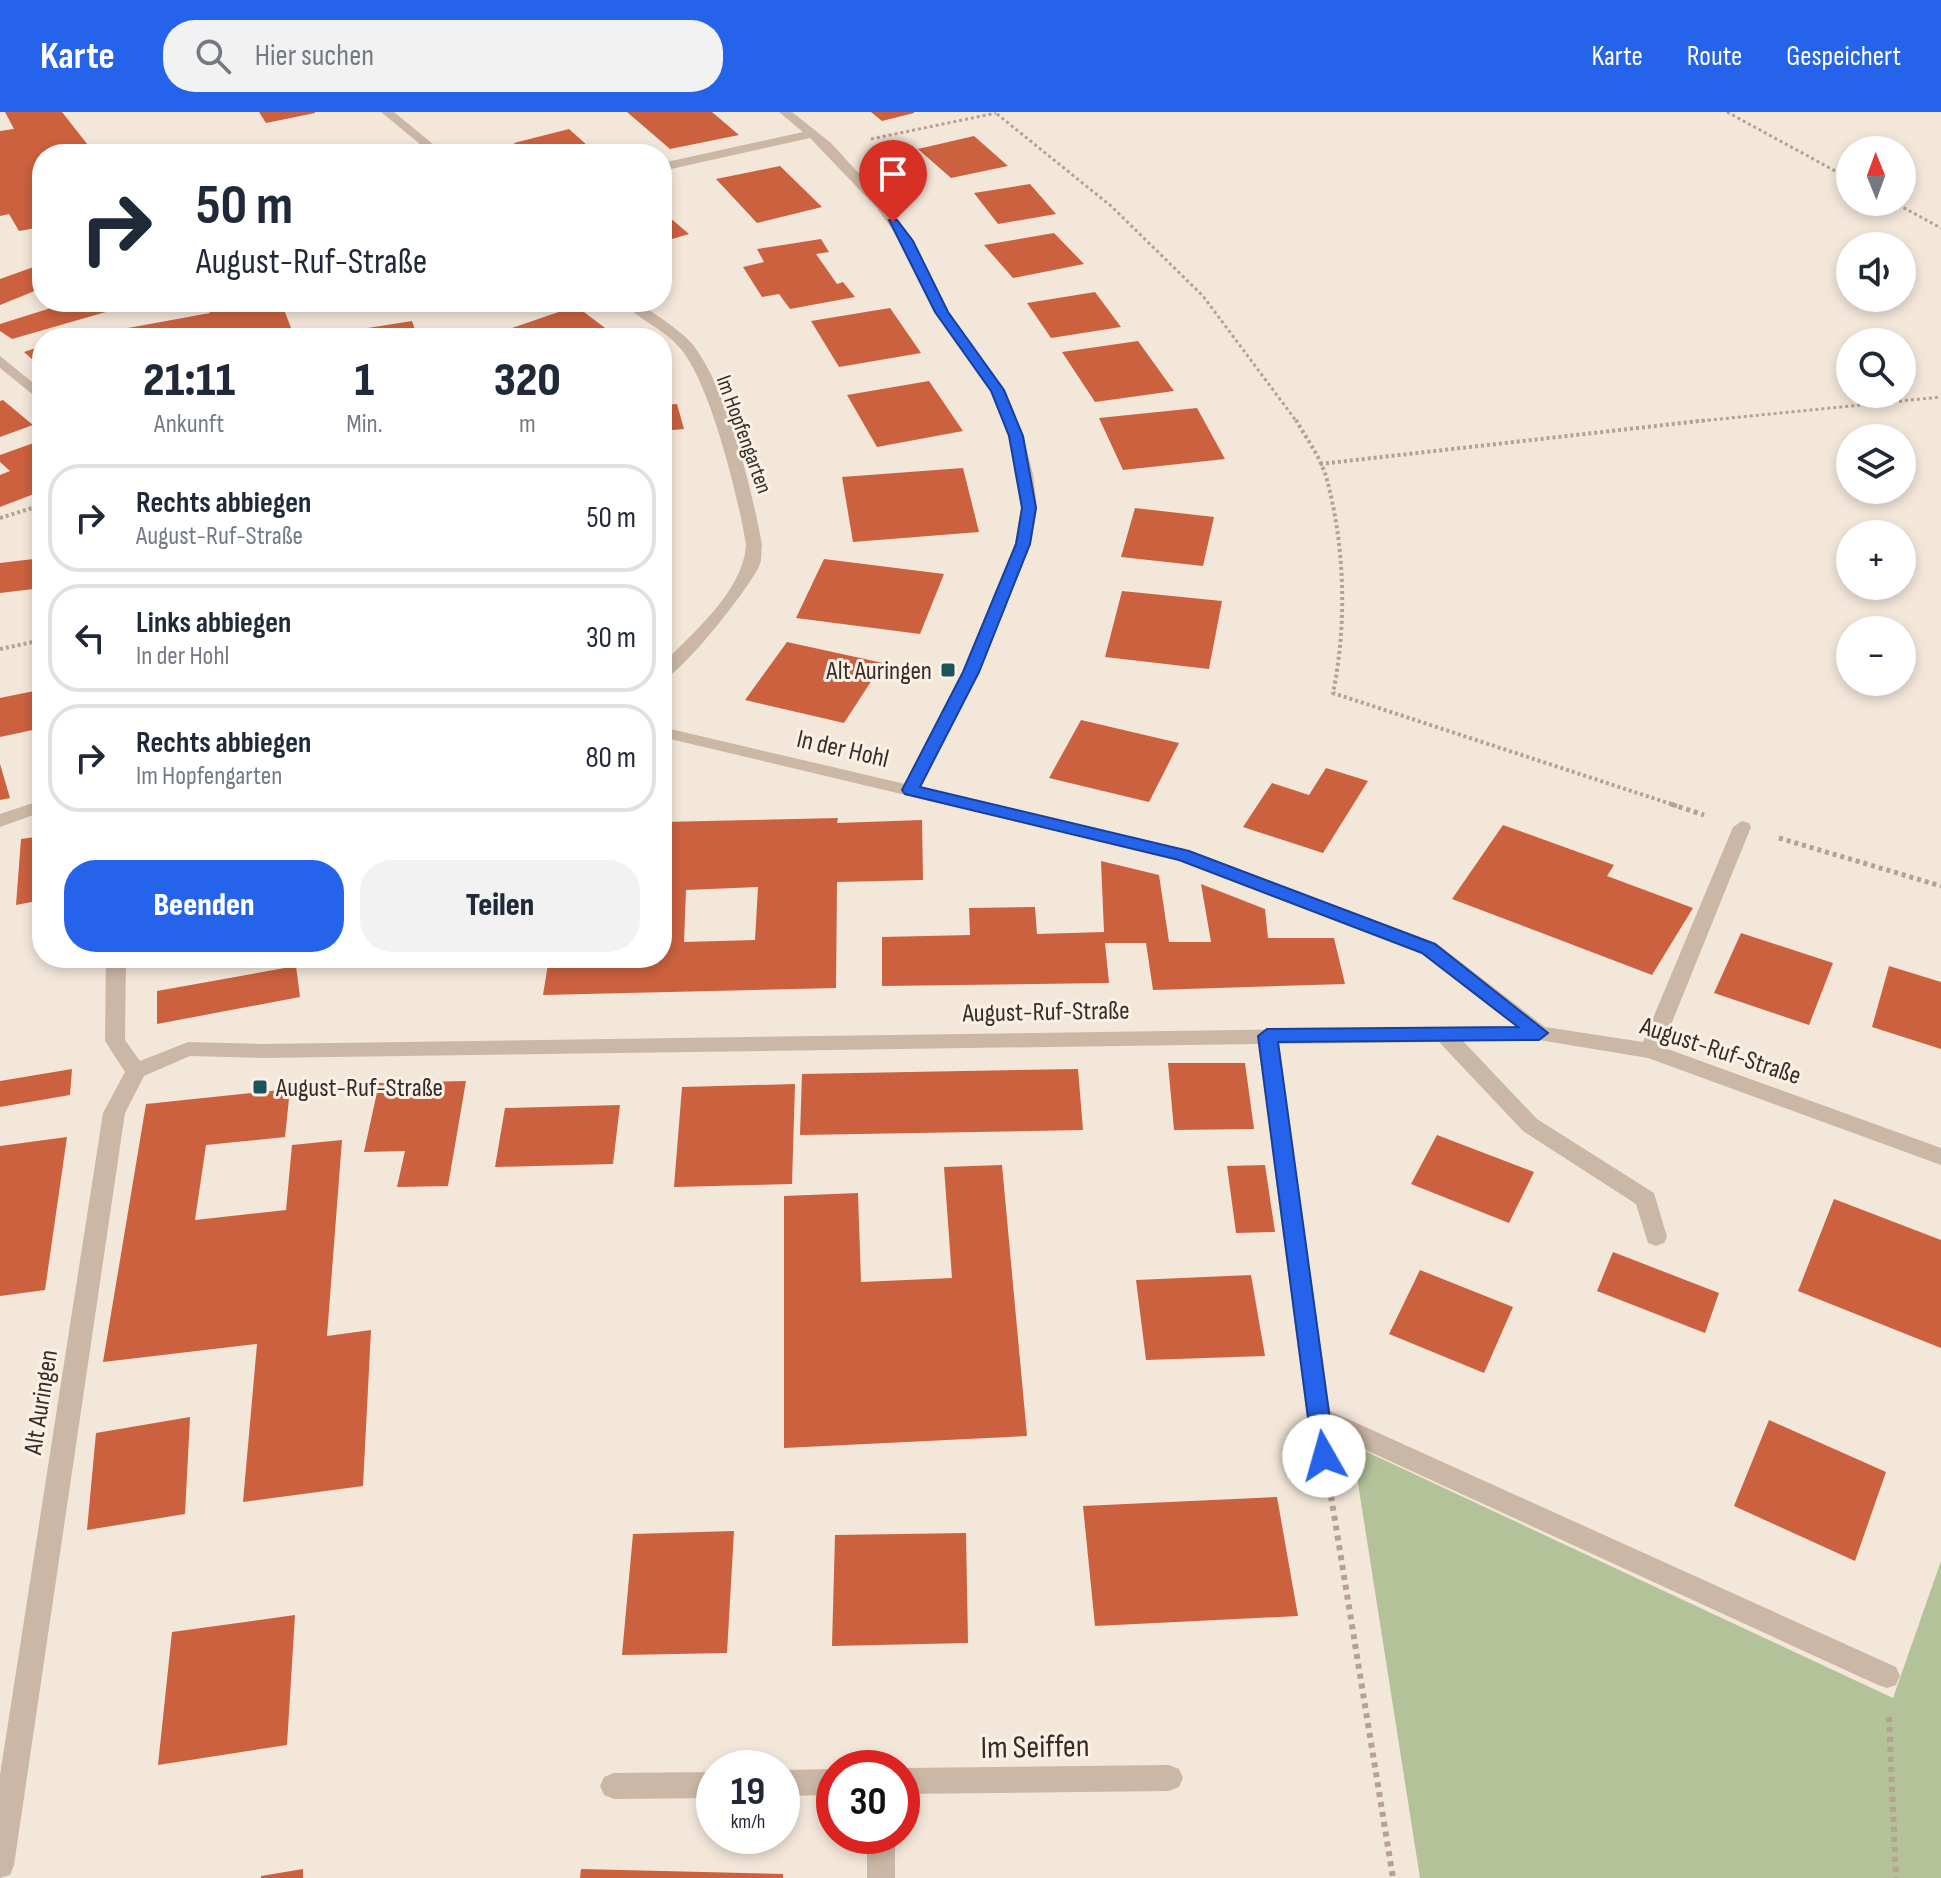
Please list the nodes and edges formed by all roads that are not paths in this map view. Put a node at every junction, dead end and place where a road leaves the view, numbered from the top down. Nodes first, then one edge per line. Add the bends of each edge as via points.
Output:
1 (387, 112) edge
2 (785, 112) edge
3 (812, 134) junction
4 (427, 144) edge
5 (672, 165) edge
6 (642, 312) edge
7 (663, 328) edge
8 (672, 335) edge
9 (0, 360) edge
10 (32, 389) edge
11 (672, 664) edge
12 (672, 734) edge
13 (911, 790) junction
14 (32, 810) edge
15 (0, 821) edge
16 (1742, 827) road end
17 (116, 968) edge
18 (1539, 1033) junction
19 (1444, 1034) junction
20 (1267, 1036) junction
21 (1650, 1051) junction
22 (136, 1071) junction
23 (1941, 1157) edge
24 (1656, 1237) dead end
25 (1320, 1418) junction
26 (1324, 1456) road end
27 (1887, 1676) road end
28 (1169, 1778) dead end
29 (920, 1781) edge
30 (696, 1785) edge
31 (614, 1786) dead end
32 (881, 1854) edge
33 (0, 1865) edge
34 (881, 1878) edge

1 - 4 street
2 - 3 street
3 - 5 street
3 - 13 street via 880,204 907,241 942,312 997,390 1025,474 1029,508 1023,544 971,672
6 - 7 street, Im Hopfengarten
8 - 11 street, Im Hopfengarten via 689,348 730,447 751,514 754,559 721,609
9 - 10 street
12 - 13 street, In der Hohl
13 - 18 street, In der Hohl via 1183,855 1429,948
14 - 15 street
16 - 21 street
17 - 22 street via 115,1041
18 - 19 street, August-Ruf-Straße
18 - 21 street, August-Ruf-Straße
19 - 20 street, August-Ruf-Straße
19 - 24 street via 1530,1125 1646,1199
20 - 22 street, August-Ruf-Straße via 188,1049
20 - 25 street
21 - 23 street, August-Ruf-Straße
22 - 33 street, Alt Auringen via 114,1113
25 - 26 street
25 - 27 street
28 - 29 street, Im Seiffen
30 - 31 street
32 - 34 street

